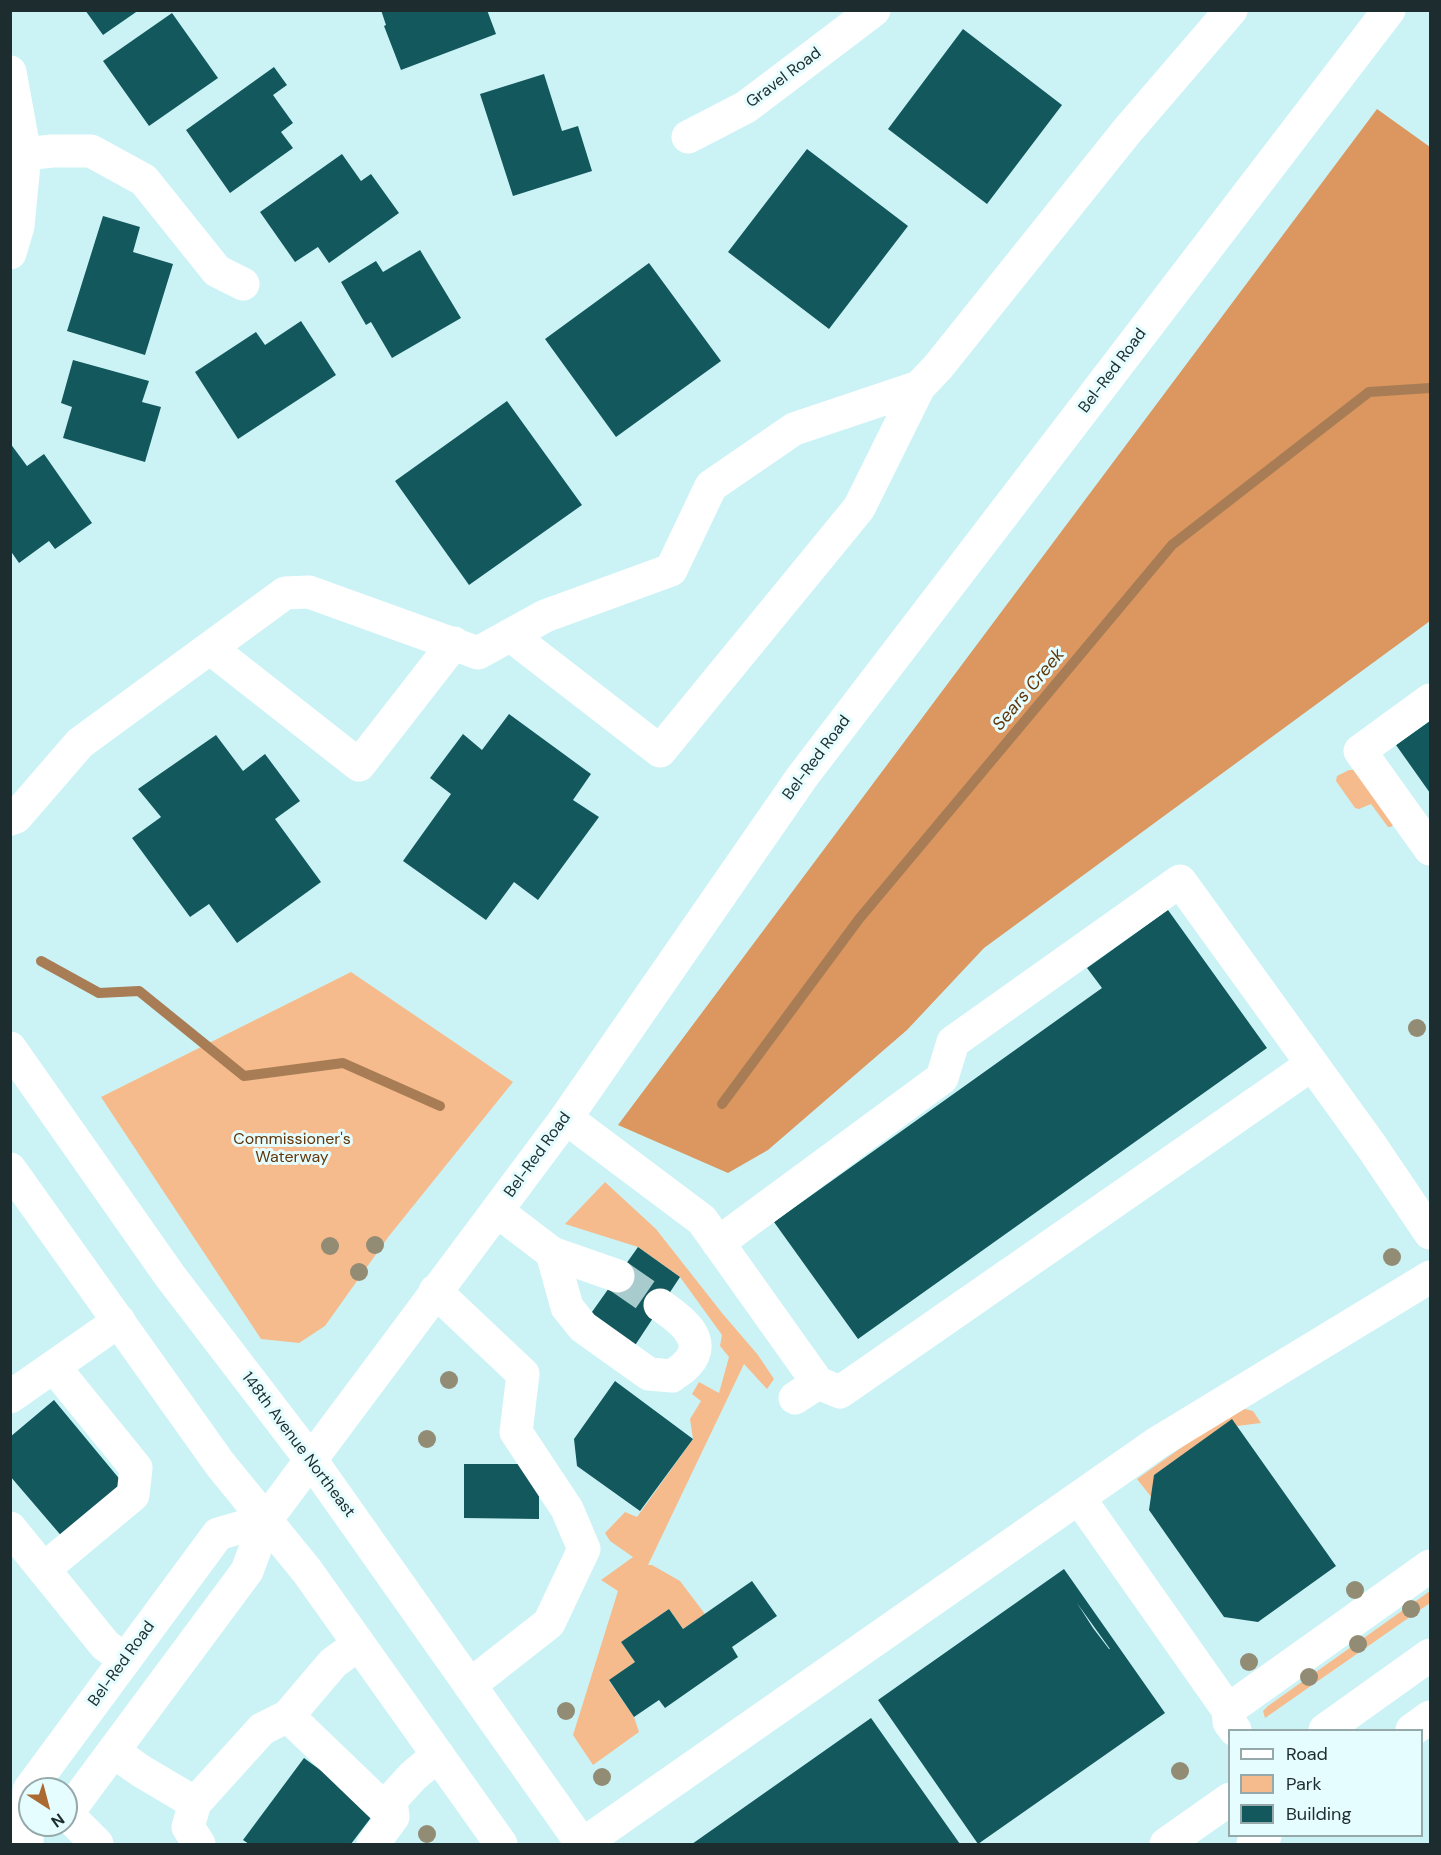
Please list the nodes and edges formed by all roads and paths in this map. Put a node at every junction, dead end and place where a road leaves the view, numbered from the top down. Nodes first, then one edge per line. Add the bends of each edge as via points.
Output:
1 (874, 10) edge
2 (1231, 10) edge
3 (1389, 10) edge
4 (10, 72) edge
5 (688, 137) dead end
6 (25, 154) junction
7 (10, 254) edge
8 (243, 284) dead end
9 (919, 387) junction
10 (510, 635) junction
11 (454, 643) junction
12 (210, 648) junction
13 (1431, 700) edge
14 (10, 819) edge
15 (1431, 849) edge
16 (10, 1048) edge
17 (1311, 1065) junction
18 (566, 1118) junction
19 (10, 1169) edge
20 (497, 1211) junction
21 (1430, 1232) edge
22 (718, 1243) junction
23 (552, 1253) junction
24 (618, 1276) tunnel mouth
25 (1431, 1277) edge
26 (435, 1291) junction
27 (660, 1305) tunnel mouth
28 (119, 1321) junction
29 (54, 1367) junction
30 (10, 1396) edge
31 (311, 1460) junction
32 (1079, 1498) junction
33 (266, 1520) junction
34 (10, 1528) edge
35 (1431, 1566) edge
36 (44, 1569) junction
37 (359, 1644) junction
38 (1431, 1655) edge
39 (125, 1660) junction
40 (470, 1685) junction
41 (288, 1716) junction
42 (1431, 1717) edge
43 (1231, 1720) edge
44 (1328, 1729) edge
45 (1415, 1729) edge
46 (114, 1752) junction
47 (438, 1755) junction
48 (78, 1799) edge
49 (1228, 1800) edge
50 (195, 1803) junction
51 (393, 1817) junction
52 (78, 1830) edge
53 (27, 1845) edge
54 (97, 1845) edge
55 (199, 1845) edge
56 (373, 1845) edge
57 (501, 1845) edge
58 (583, 1845) edge
59 (1166, 1845) edge

1 - 5 main road, Gravel Road via 746,107
2 - 9 main road
3 - 18 main road, Bel-Red Road via 802,777
4 - 6 main road
6 - 7 main road via 18,225
6 - 8 main road via 91,151 144,180 218,271
9 - 10 main road via 794,429 711,486 671,570 545,616
9 - 10 main road via 859,508 660,751
10 - 11 main road via 478,653
11 - 12 main road via 309,592 285,593
11 - 12 main road via 359,765
12 - 14 main road via 80,743 16,817
13 - 15 main road via 1360,751
16 - 31 main road, 148th Avenue Northeast via 170,1276
17 - 21 main road
17 - 22 main road via 840,1392 807,1390
17 - 22 main road via 1180,881 953,1042 942,1078
18 - 20 main road, Bel-Red Road
18 - 22 main road via 702,1220
19 - 28 main road
20 - 23 main road
20 - 26 main road, Bel-Red Road
23 - 24 main road
23 - 27 main road via 567,1307 583,1328 648,1374 672,1376 688,1364 695,1351 693,1333 680,1318
25 - 32 main road via 1157,1443
26 - 31 main road, Bel-Red Road
26 - 40 main road via 523,1374 516,1432 567,1509 584,1549 549,1623
28 - 29 main road
28 - 33 main road via 220,1464
29 - 30 main road
29 - 36 main road via 136,1468 133,1495
31 - 33 main road, Bel-Red Road
31 - 40 main road, 148th Avenue Northeast
32 - 43 main road
32 - 58 main road
33 - 37 main road
33 - 39 main road, Bel-Red Road via 218,1534
33 - 46 main road, Bel-Red Road via 247,1571
34 - 36 main road
35 - 43 main road
36 - 39 main road via 105,1645
37 - 41 main road via 333,1663
37 - 47 main road
38 - 44 main road
39 - 53 main road, Bel-Red Road via 29,1790
40 - 58 main road, 148th Avenue Northeast
41 - 50 main road via 262,1729
41 - 51 main road
42 - 45 main road
46 - 48 main road, Bel-Red Road
46 - 50 main road
47 - 51 main road via 392,1800
47 - 57 main road
49 - 59 main road
50 - 55 main road via 188,1827
51 - 56 main road
52 - 54 main road

